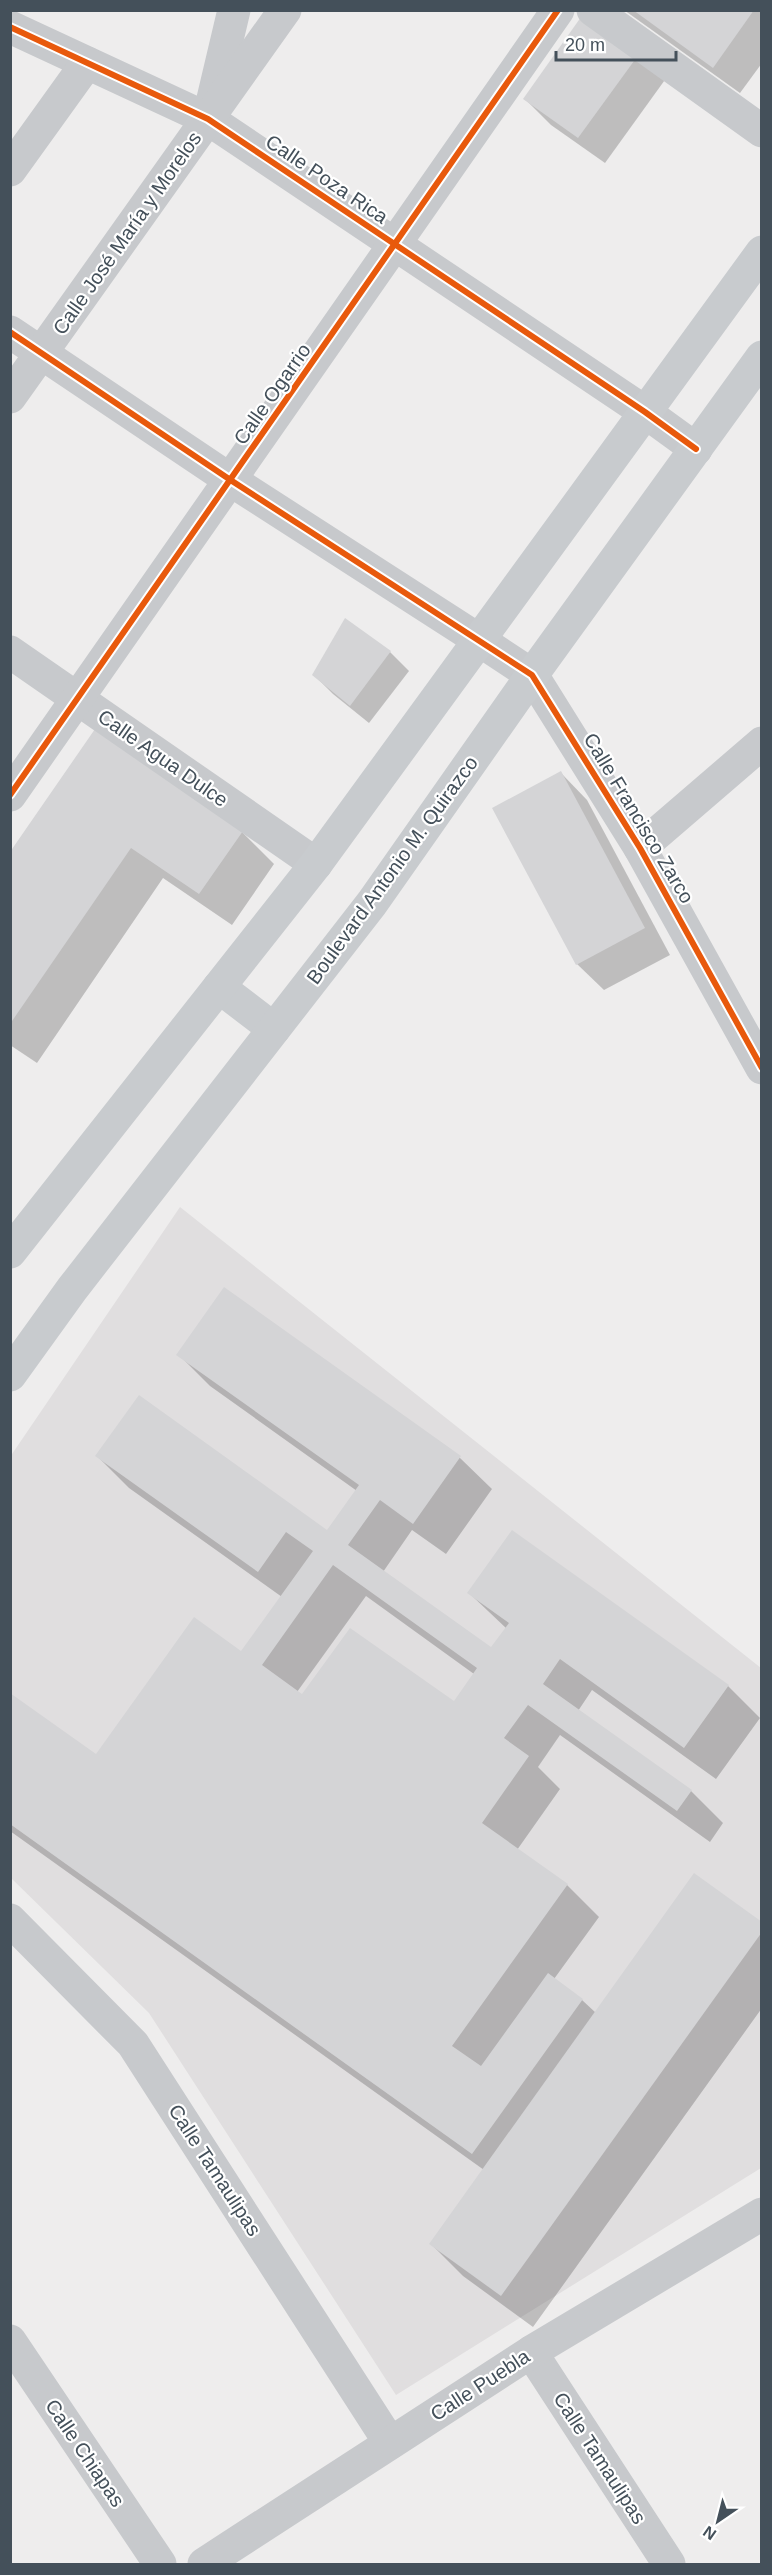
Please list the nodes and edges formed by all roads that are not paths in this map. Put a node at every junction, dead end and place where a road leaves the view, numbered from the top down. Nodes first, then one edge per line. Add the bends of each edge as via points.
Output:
1 (234, 10) edge
2 (285, 10) edge
3 (558, 10) edge
4 (593, 10) edge
5 (10, 27) edge
6 (87, 63) junction
7 (208, 119) junction
8 (762, 131) edge
9 (10, 170) edge
10 (396, 244) junction
11 (762, 252) edge
12 (10, 332) edge
13 (41, 354) junction
14 (762, 357) edge
15 (10, 397) edge
16 (645, 412) junction
17 (696, 449) junction
18 (231, 481) junction
19 (479, 640) junction
20 (10, 652) edge
21 (532, 675) junction
22 (79, 699) junction
23 (762, 743) edge
24 (10, 795) edge
25 (640, 848) junction
26 (316, 864) junction
27 (219, 987) junction
28 (274, 1029) junction
29 (762, 1068) edge
30 (12, 1248) edge
31 (10, 1375) edge
32 (10, 1920) edge
33 (762, 2214) edge
34 (10, 2341) edge
35 (531, 2352) junction
36 (390, 2443) junction
37 (160, 2565) edge
38 (204, 2565) edge
39 (669, 2565) edge

1 - 7 street
2 - 7 street, Calle José María y Morelos
3 - 10 street, Calle Ogarrio
4 - 8 street
5 - 6 street, Calle Poza Rica
6 - 7 street, Calle Poza Rica
6 - 9 street
7 - 10 street, Calle Poza Rica
7 - 13 street, Calle José María y Morelos
10 - 16 street, Calle Poza Rica
10 - 18 street, Calle Ogarrio
11 - 16 main road
12 - 13 street, Calle Francisco Zarco
13 - 15 street, Calle José María y Morelos
13 - 18 street, Calle Francisco Zarco
14 - 17 main road, Boulevard Antonio M. Quirazco
16 - 17 street, Calle Poza Rica
16 - 19 main road
17 - 21 main road, Boulevard Antonio M. Quirazco
18 - 19 street, Calle Francisco Zarco
18 - 22 street, Calle Ogarrio
19 - 21 street, Calle Francisco Zarco
19 - 26 main road
20 - 22 street, Calle Agua Dulce
21 - 25 street, Calle Francisco Zarco
21 - 28 main road, Boulevard Antonio M. Quirazco via 372,903
22 - 24 street, Calle Ogarrio
22 - 26 street, Calle Agua Dulce
23 - 25 street
25 - 29 street, Calle Francisco Zarco
26 - 27 main road
27 - 28 main road
27 - 30 main road
28 - 31 main road, Boulevard Antonio M. Quirazco
32 - 36 street, Calle Tamaulipas via 133,2044
33 - 35 street, Calle Puebla
34 - 37 street, Calle Chiapas
35 - 36 street, Calle Puebla
35 - 39 street, Calle Tamaulipas
36 - 38 street, Calle Puebla

